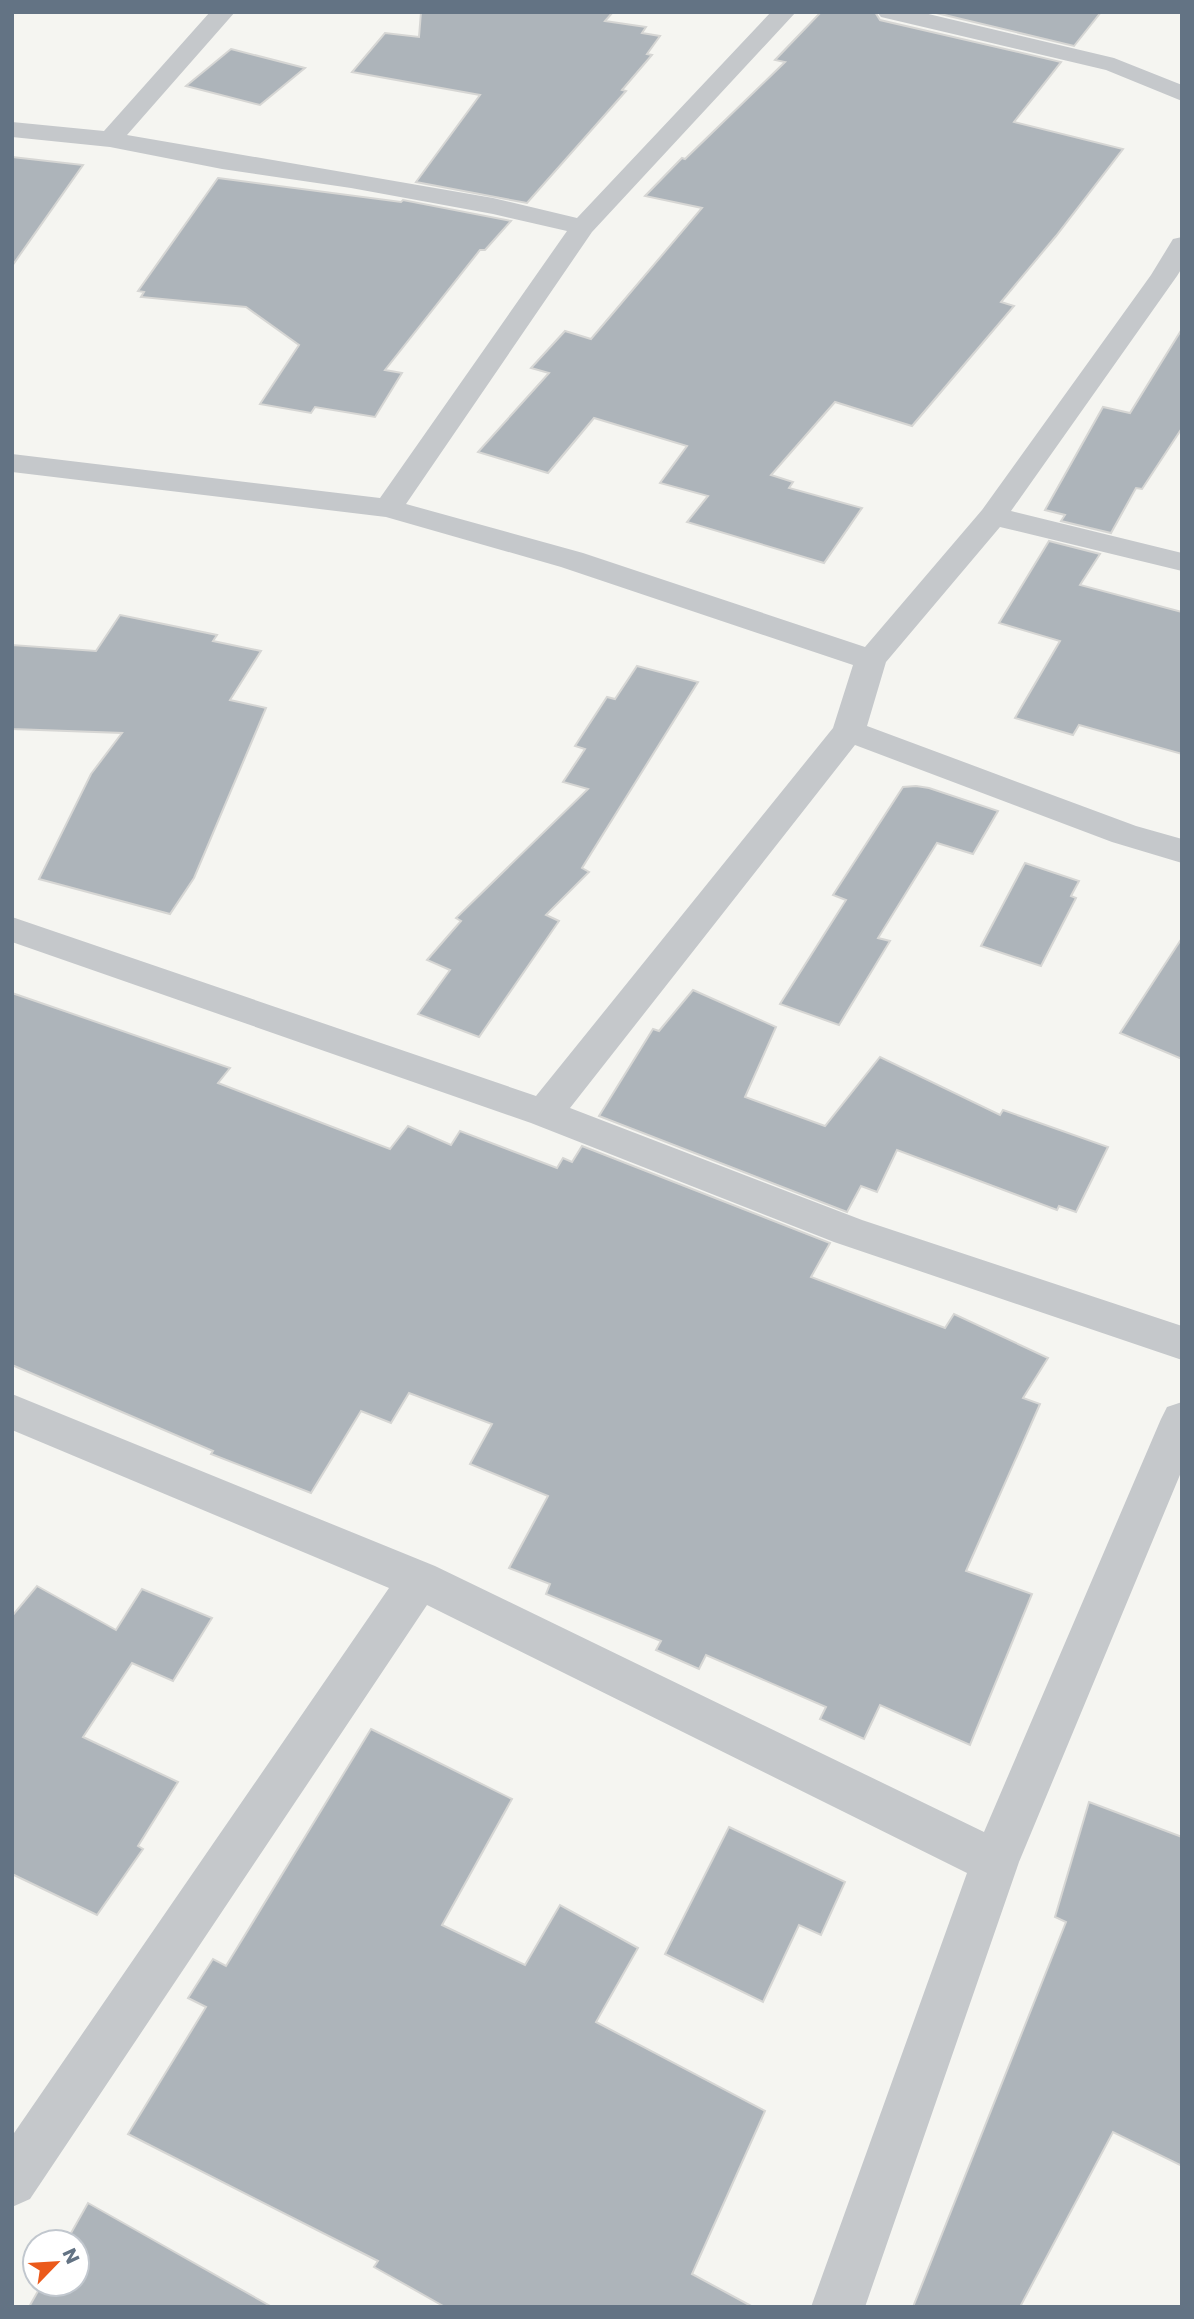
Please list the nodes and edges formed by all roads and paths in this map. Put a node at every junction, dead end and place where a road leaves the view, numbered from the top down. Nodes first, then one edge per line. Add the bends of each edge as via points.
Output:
1 (222, 12) edge
2 (784, 12) edge
3 (889, 12) edge
4 (1182, 94) edge
5 (12, 129) edge
6 (110, 139) junction
7 (583, 227) junction
8 (1182, 245) edge
9 (1173, 278) edge
10 (12, 463) edge
11 (388, 508) junction
12 (993, 516) junction
13 (1182, 562) edge
14 (871, 660) junction
15 (849, 731) junction
16 (1182, 851) edge
17 (12, 929) edge
18 (544, 1112) junction
19 (1182, 1343) edge
20 (12, 1410) edge
21 (1182, 1419) edge
22 (419, 1580) junction
23 (995, 1862) junction
24 (12, 2181) edge
25 (838, 2307) edge

1 - 6 street
2 - 7 street
3 - 4 street via 1114,65
5 - 6 street
6 - 7 street via 480,203
7 - 11 street
8 - 9 street
9 - 12 street
10 - 11 street
11 - 14 street via 572,560
12 - 13 street
12 - 14 street
14 - 15 street
15 - 16 street via 1124,834
15 - 18 street
17 - 18 street
18 - 19 street via 848,1231
20 - 22 street
21 - 23 street
22 - 23 street
22 - 24 street
23 - 25 street

